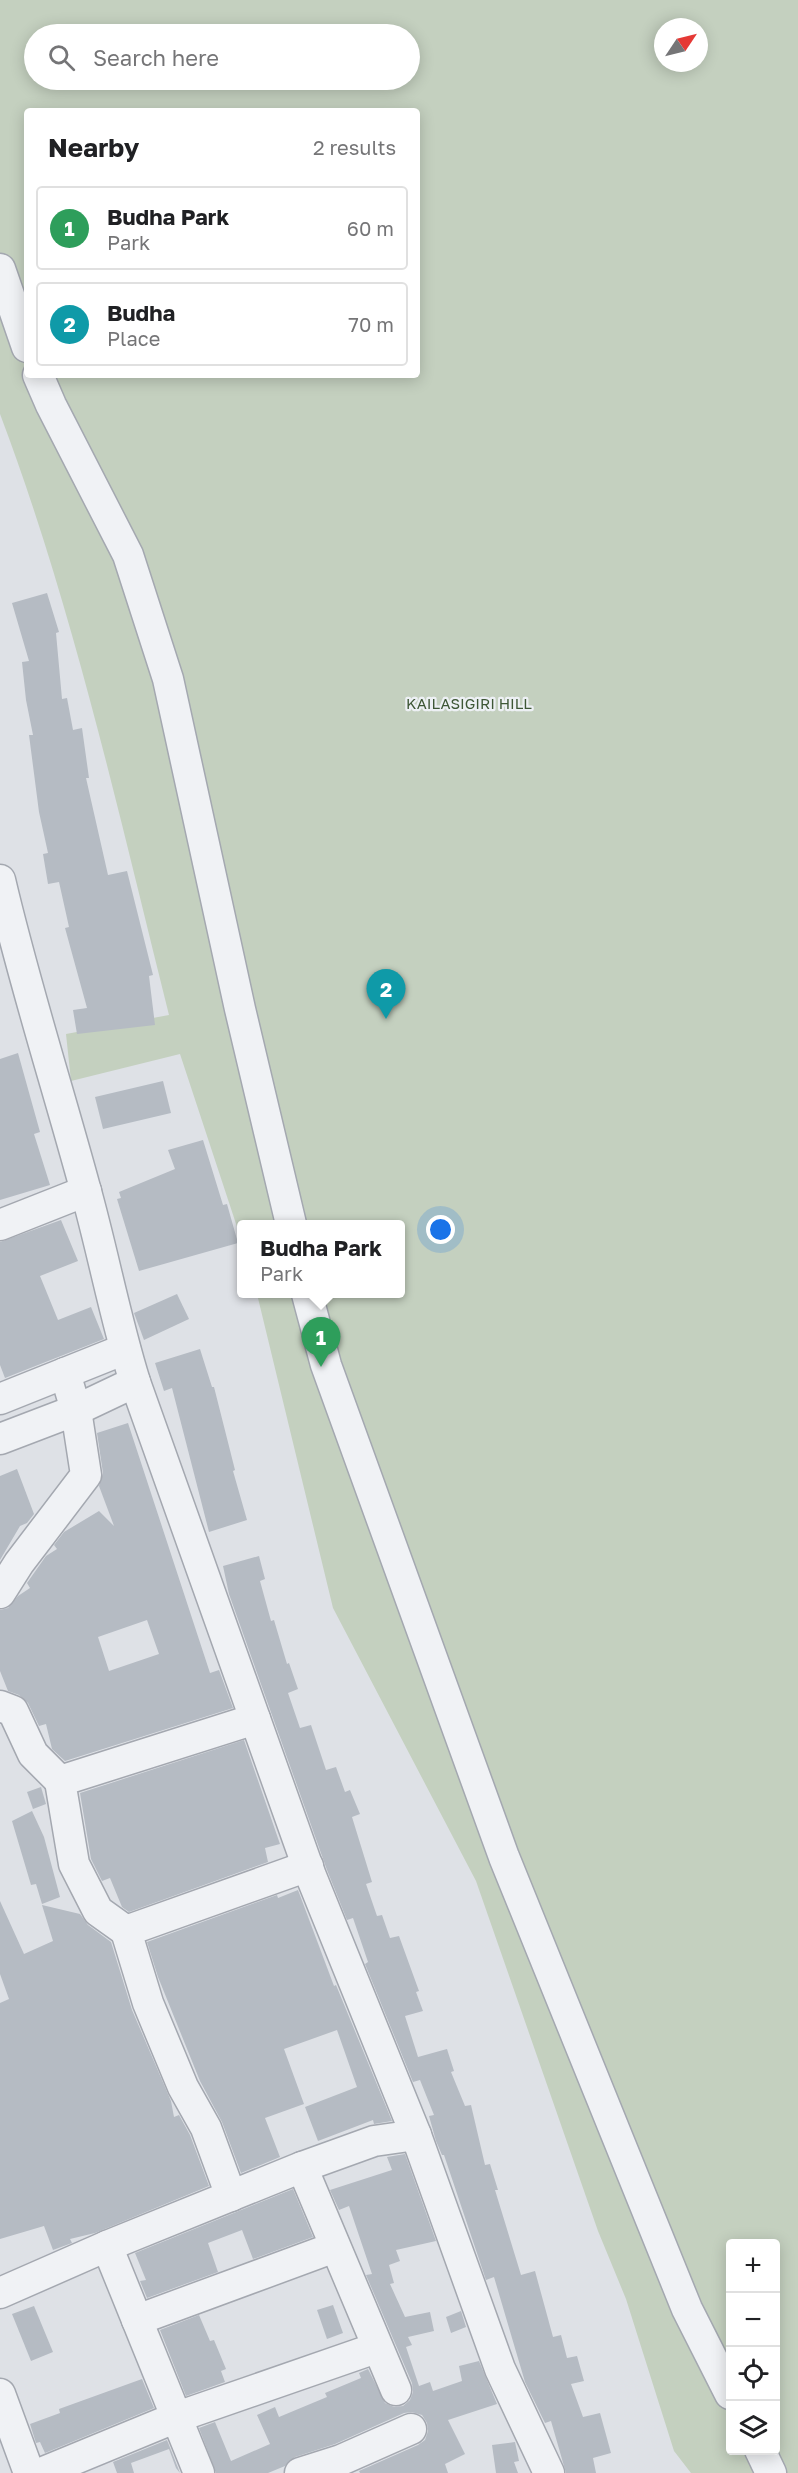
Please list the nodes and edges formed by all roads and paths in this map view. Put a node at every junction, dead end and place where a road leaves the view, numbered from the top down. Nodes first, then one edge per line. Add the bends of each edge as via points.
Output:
1 (0, 269) edge
2 (24, 338) edge
3 (39, 378) edge
4 (0, 880) edge
5 (86, 1191) junction
6 (290, 1220) edge
7 (0, 1225) edge
8 (309, 1298) edge
9 (125, 1349) junction
10 (65, 1373) junction
11 (135, 1382) junction
12 (0, 1399) edge
13 (76, 1410) junction
14 (0, 1439) edge
15 (0, 1593) edge
16 (0, 1706) edge
17 (255, 1719) junction
18 (60, 1781) junction
19 (308, 1866) junction
20 (126, 1931) junction
21 (416, 2135) junction
22 (302, 2167) junction
23 (231, 2196) junction
24 (107, 2246) junction
25 (335, 2247) junction
26 (0, 2294) edge
27 (137, 2320) junction
28 (376, 2348) junction
29 (726, 2386) edge
30 (396, 2390) dead end
31 (0, 2394) edge
32 (177, 2417) junction
33 (411, 2429) dead end
34 (762, 2455) edge
35 (343, 2466) edge
36 (29, 2473) edge
37 (41, 2473) edge
38 (199, 2473) edge
39 (300, 2473) edge
40 (549, 2473) edge
41 (771, 2473) edge

1 - 2 street
3 - 6 street via 128,555 168,679
4 - 5 street via 17,954
5 - 7 street
5 - 9 street
8 - 29 street via 326,1365 504,1857 687,2309
9 - 10 street
9 - 11 street
10 - 12 street
10 - 13 street
11 - 13 street
11 - 17 street
13 - 14 street
13 - 15 street via 86,1475
16 - 18 street via 13,1711 33,1754
17 - 18 street
17 - 19 street
18 - 20 street via 74,1863 98,1911
19 - 20 street
19 - 21 street
20 - 23 street via 148,2003 183,2087 206,2128
21 - 22 street via 374,2141
21 - 40 street via 500,2369
22 - 23 street
22 - 25 street
23 - 24 street
24 - 26 street
24 - 27 street
25 - 27 street
25 - 28 street
27 - 32 street
28 - 30 street
28 - 32 street
31 - 36 street
32 - 37 street
32 - 38 street
33 - 35 street
34 - 41 street
35 - 39 street

